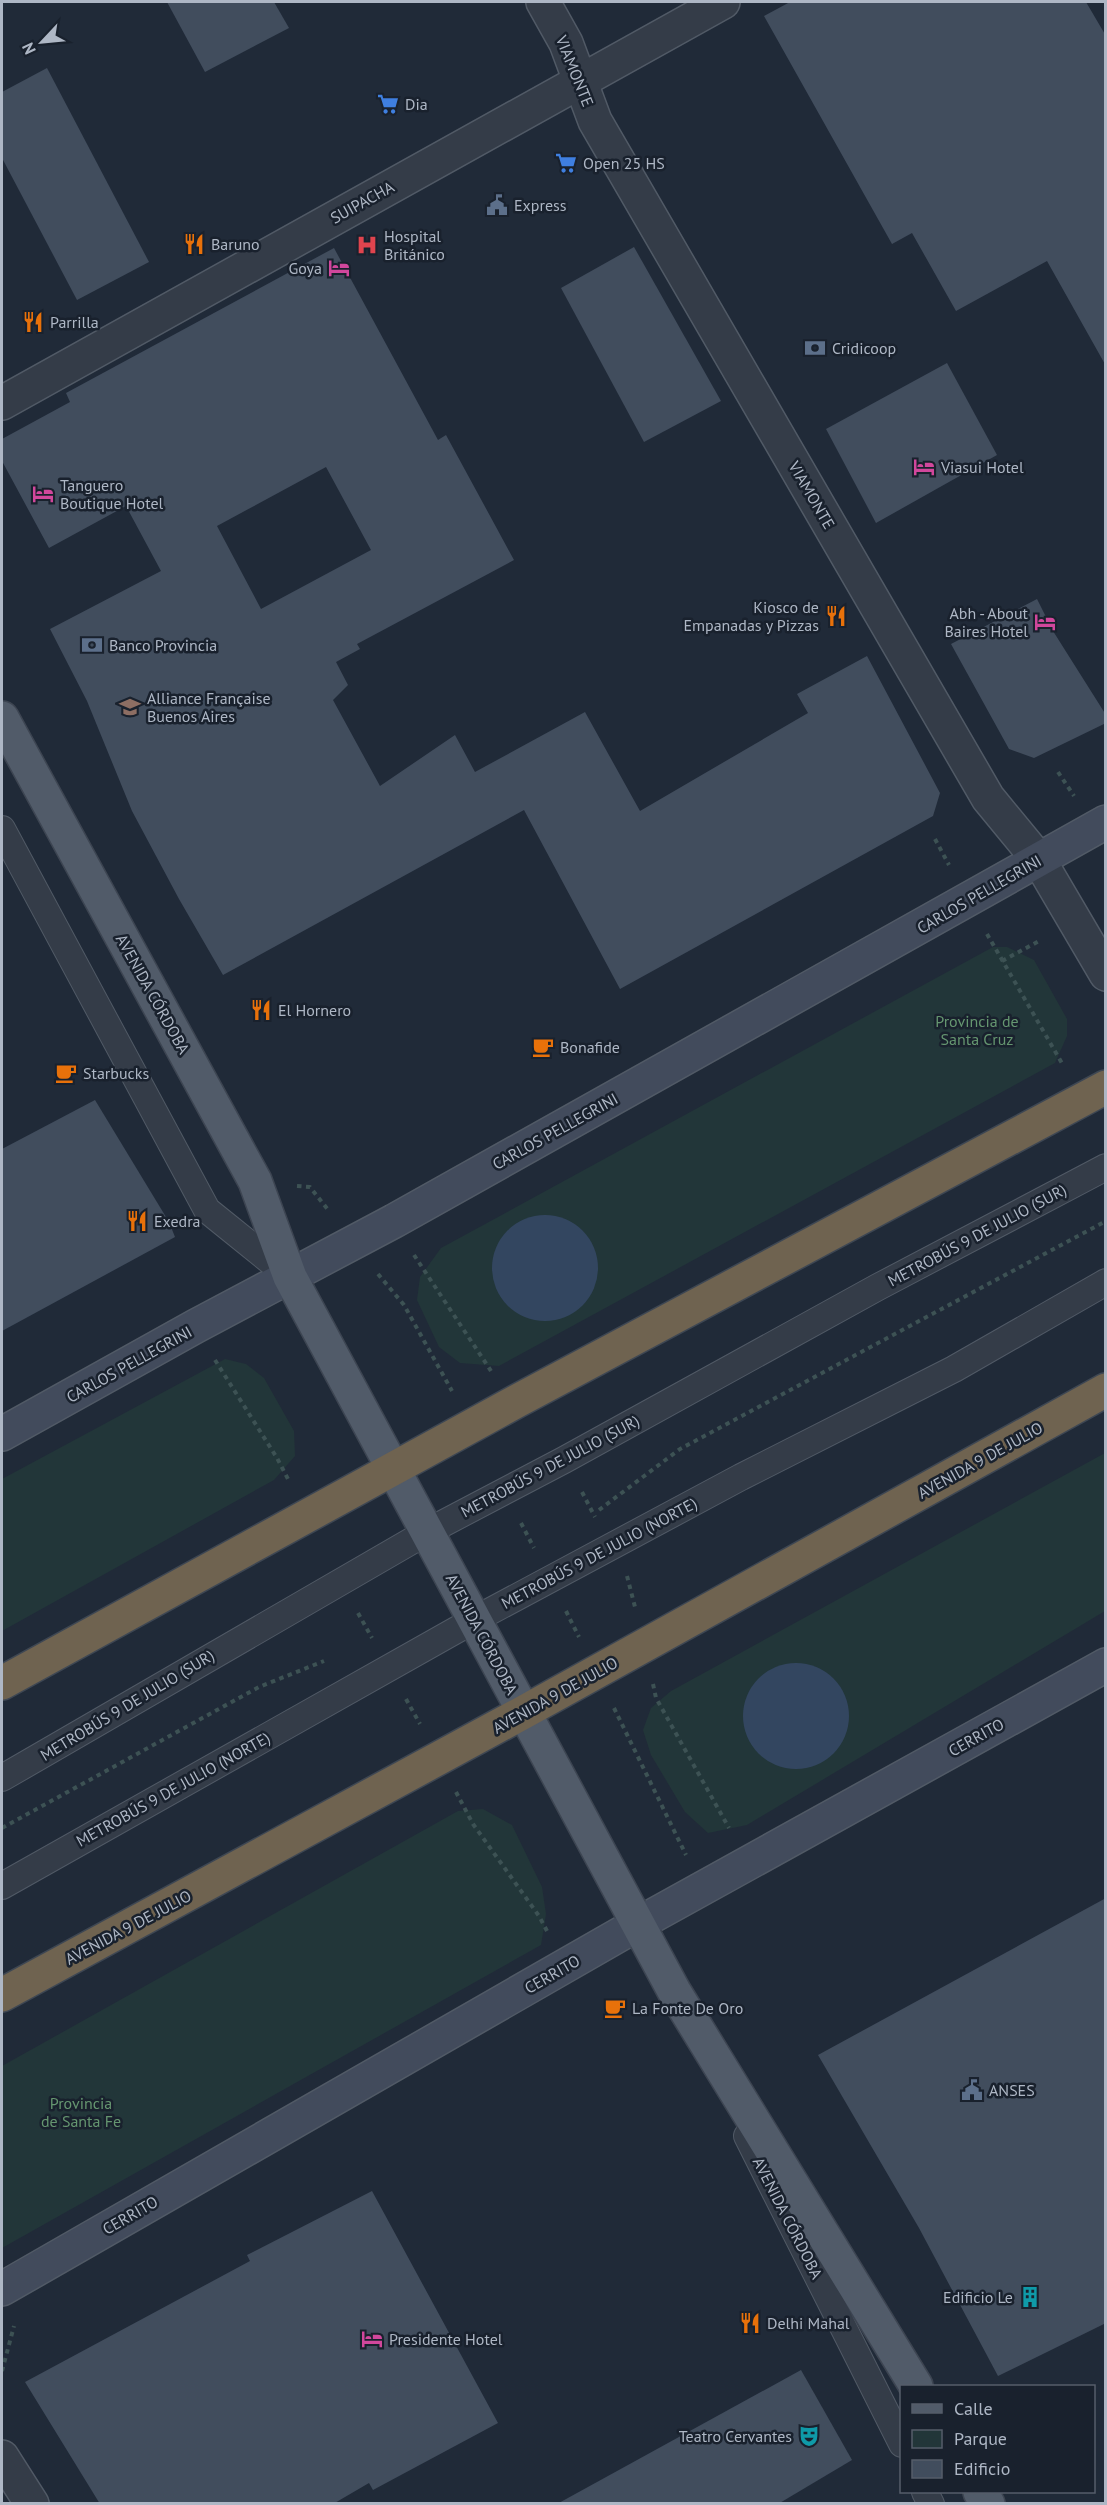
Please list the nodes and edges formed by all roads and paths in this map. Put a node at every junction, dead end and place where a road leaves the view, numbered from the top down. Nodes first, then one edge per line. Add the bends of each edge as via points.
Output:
1 (543, 2) edge
2 (723, 2) edge
3 (580, 81) junction
4 (2, 403) edge
5 (2, 718) edge
6 (1106, 822) edge
7 (2, 829) edge
8 (935, 839) dead end
9 (1039, 860) junction
10 (968, 901) junction
11 (1106, 974) edge
12 (1094, 1093) edge
13 (1106, 1167) edge
14 (1106, 1221) edge
15 (290, 1277) junction
16 (1106, 1282) edge
17 (1106, 1390) edge
18 (2, 1434) edge
19 (395, 1468) junction
20 (584, 1519) dead end
21 (427, 1532) junction
22 (544, 1542) dead end
23 (525, 1553) dead end
24 (474, 1620) junction
25 (383, 1635) dead end
26 (363, 1645) dead end
27 (332, 1658) dead end
28 (1106, 1665) edge
29 (2, 1683) edge
30 (524, 1712) junction
31 (2, 1778) edge
32 (2, 1828) edge
33 (2, 1886) edge
34 (638, 1924) junction
35 (674, 1990) junction
36 (2, 1995) edge
37 (5, 2303) edge
38 (2, 2371) edge
39 (915, 2385) edge
40 (900, 2440) edge
41 (2, 2457) edge
42 (32, 2504) edge

1 - 3 street, VIAMONTE via 566,43
2 - 3 street, SUIPACHA
3 - 4 street, SUIPACHA
3 - 9 street, VIAMONTE via 595,121 988,798
5 - 15 main road, AVENIDA CÓRDOBA via 255,1181
6 - 9 street, CARLOS PELLEGRINI
7 - 15 lane, AVENIDA CÓRDOBA via 207,1210
8 - 10 path
9 - 10 street, CARLOS PELLEGRINI
9 - 11 street, VIAMONTE
10 - 12 path
10 - 15 street, CARLOS PELLEGRINI
12 - 19 highway
13 - 21 lane, METROBÚS 9 DE JULIO (SUR)
14 - 20 path via 680,1449
15 - 18 street, CARLOS PELLEGRINI
15 - 19 main road, AVENIDA CÓRDOBA
16 - 24 lane, METROBÚS 9 DE JULIO (NORTE) via 954,1369
17 - 30 highway, AVENIDA 9 DE JULIO
19 - 21 main road, AVENIDA CÓRDOBA
19 - 29 highway
21 - 24 main road, AVENIDA CÓRDOBA
21 - 31 lane, METROBÚS 9 DE JULIO (SUR)
22 - 23 path
24 - 30 main road, AVENIDA CÓRDOBA
24 - 33 lane, METROBÚS 9 DE JULIO (NORTE)
25 - 26 path
27 - 32 path via 260,1687
28 - 34 street, CERRITO
30 - 34 main road, AVENIDA CÓRDOBA
30 - 36 highway, AVENIDA 9 DE JULIO
34 - 35 main road, AVENIDA CÓRDOBA
34 - 37 street, CERRITO
35 - 39 main road, AVENIDA CÓRDOBA
35 - 40 lane, AVENIDA CÓRDOBA
37 - 38 path via 14,2326
41 - 42 street

